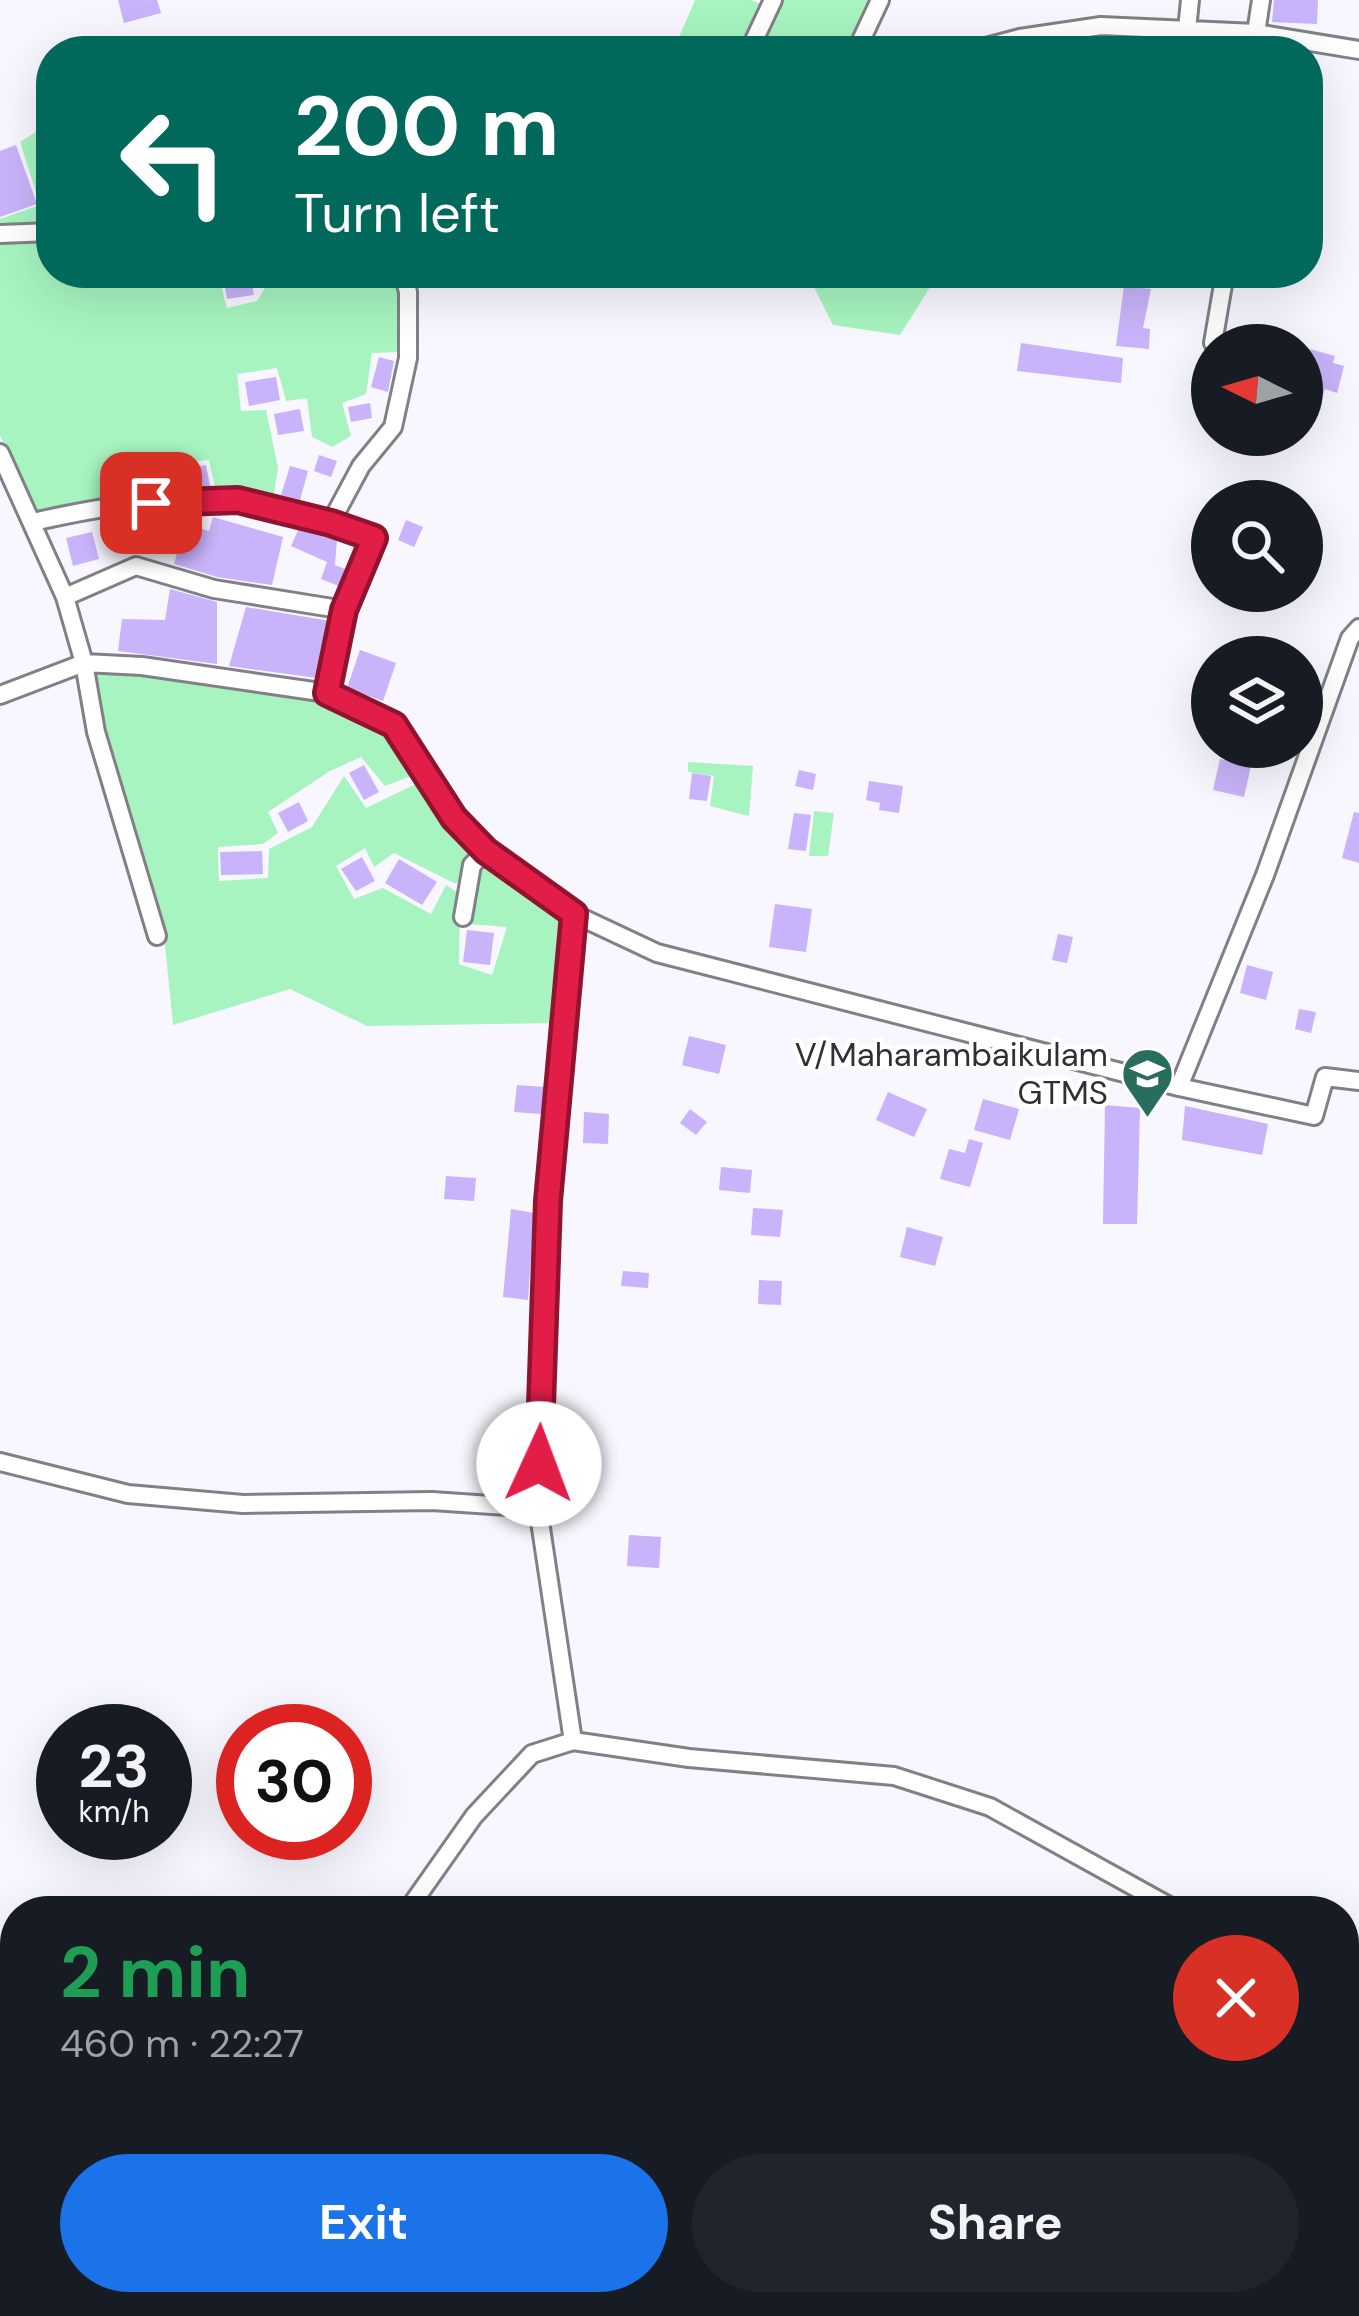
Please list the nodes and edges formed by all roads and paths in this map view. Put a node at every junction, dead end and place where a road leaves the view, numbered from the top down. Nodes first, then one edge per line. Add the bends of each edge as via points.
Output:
1 (772, 0) edge
2 (880, 0) edge
3 (1190, 0) edge
4 (1261, 0) edge
5 (1187, 30) junction
6 (756, 36) edge
7 (863, 36) edge
8 (1034, 36) edge
9 (1231, 36) edge
10 (1261, 36) edge
11 (1323, 46) edge
12 (1359, 50) edge
13 (36, 233) edge
14 (0, 234) edge
15 (407, 288) edge
16 (1222, 288) edge
17 (1216, 324) edge
18 (0, 453) edge
19 (33, 522) junction
20 (331, 523) junction
21 (65, 597) junction
22 (344, 610) junction
23 (1359, 628) edge
24 (84, 663) junction
25 (327, 693) junction
26 (0, 695) edge
27 (486, 851) junction
28 (574, 914) junction
29 (464, 917) dead end
30 (157, 936) dead end
31 (1359, 1081) edge
32 (1179, 1087) junction
33 (0, 1462) edge
34 (538, 1508) junction
35 (573, 1741) junction
36 (417, 1896) edge
37 (1151, 1896) edge

1 - 6 street
2 - 7 street
3 - 5 street
4 - 10 street
5 - 8 street via 1101,26
5 - 9 street
11 - 12 street
13 - 14 street
15 - 20 street via 408,358 393,428 361,466
16 - 17 street
18 - 19 street
19 - 20 street via 107,505 238,500
19 - 21 street
20 - 22 street via 374,538
21 - 22 street via 136,566 214,589
21 - 24 street
22 - 25 street
23 - 32 street
24 - 25 street
24 - 26 street
24 - 30 street via 96,732
25 - 27 street via 394,725 454,818
27 - 28 street
27 - 29 street via 472,865
28 - 32 street via 657,953
28 - 34 street via 548,1201
31 - 32 street via 1324,1077 1314,1116
33 - 34 street via 128,1494 243,1504
34 - 35 street
35 - 36 street via 532,1754
35 - 37 street via 894,1776 990,1807

